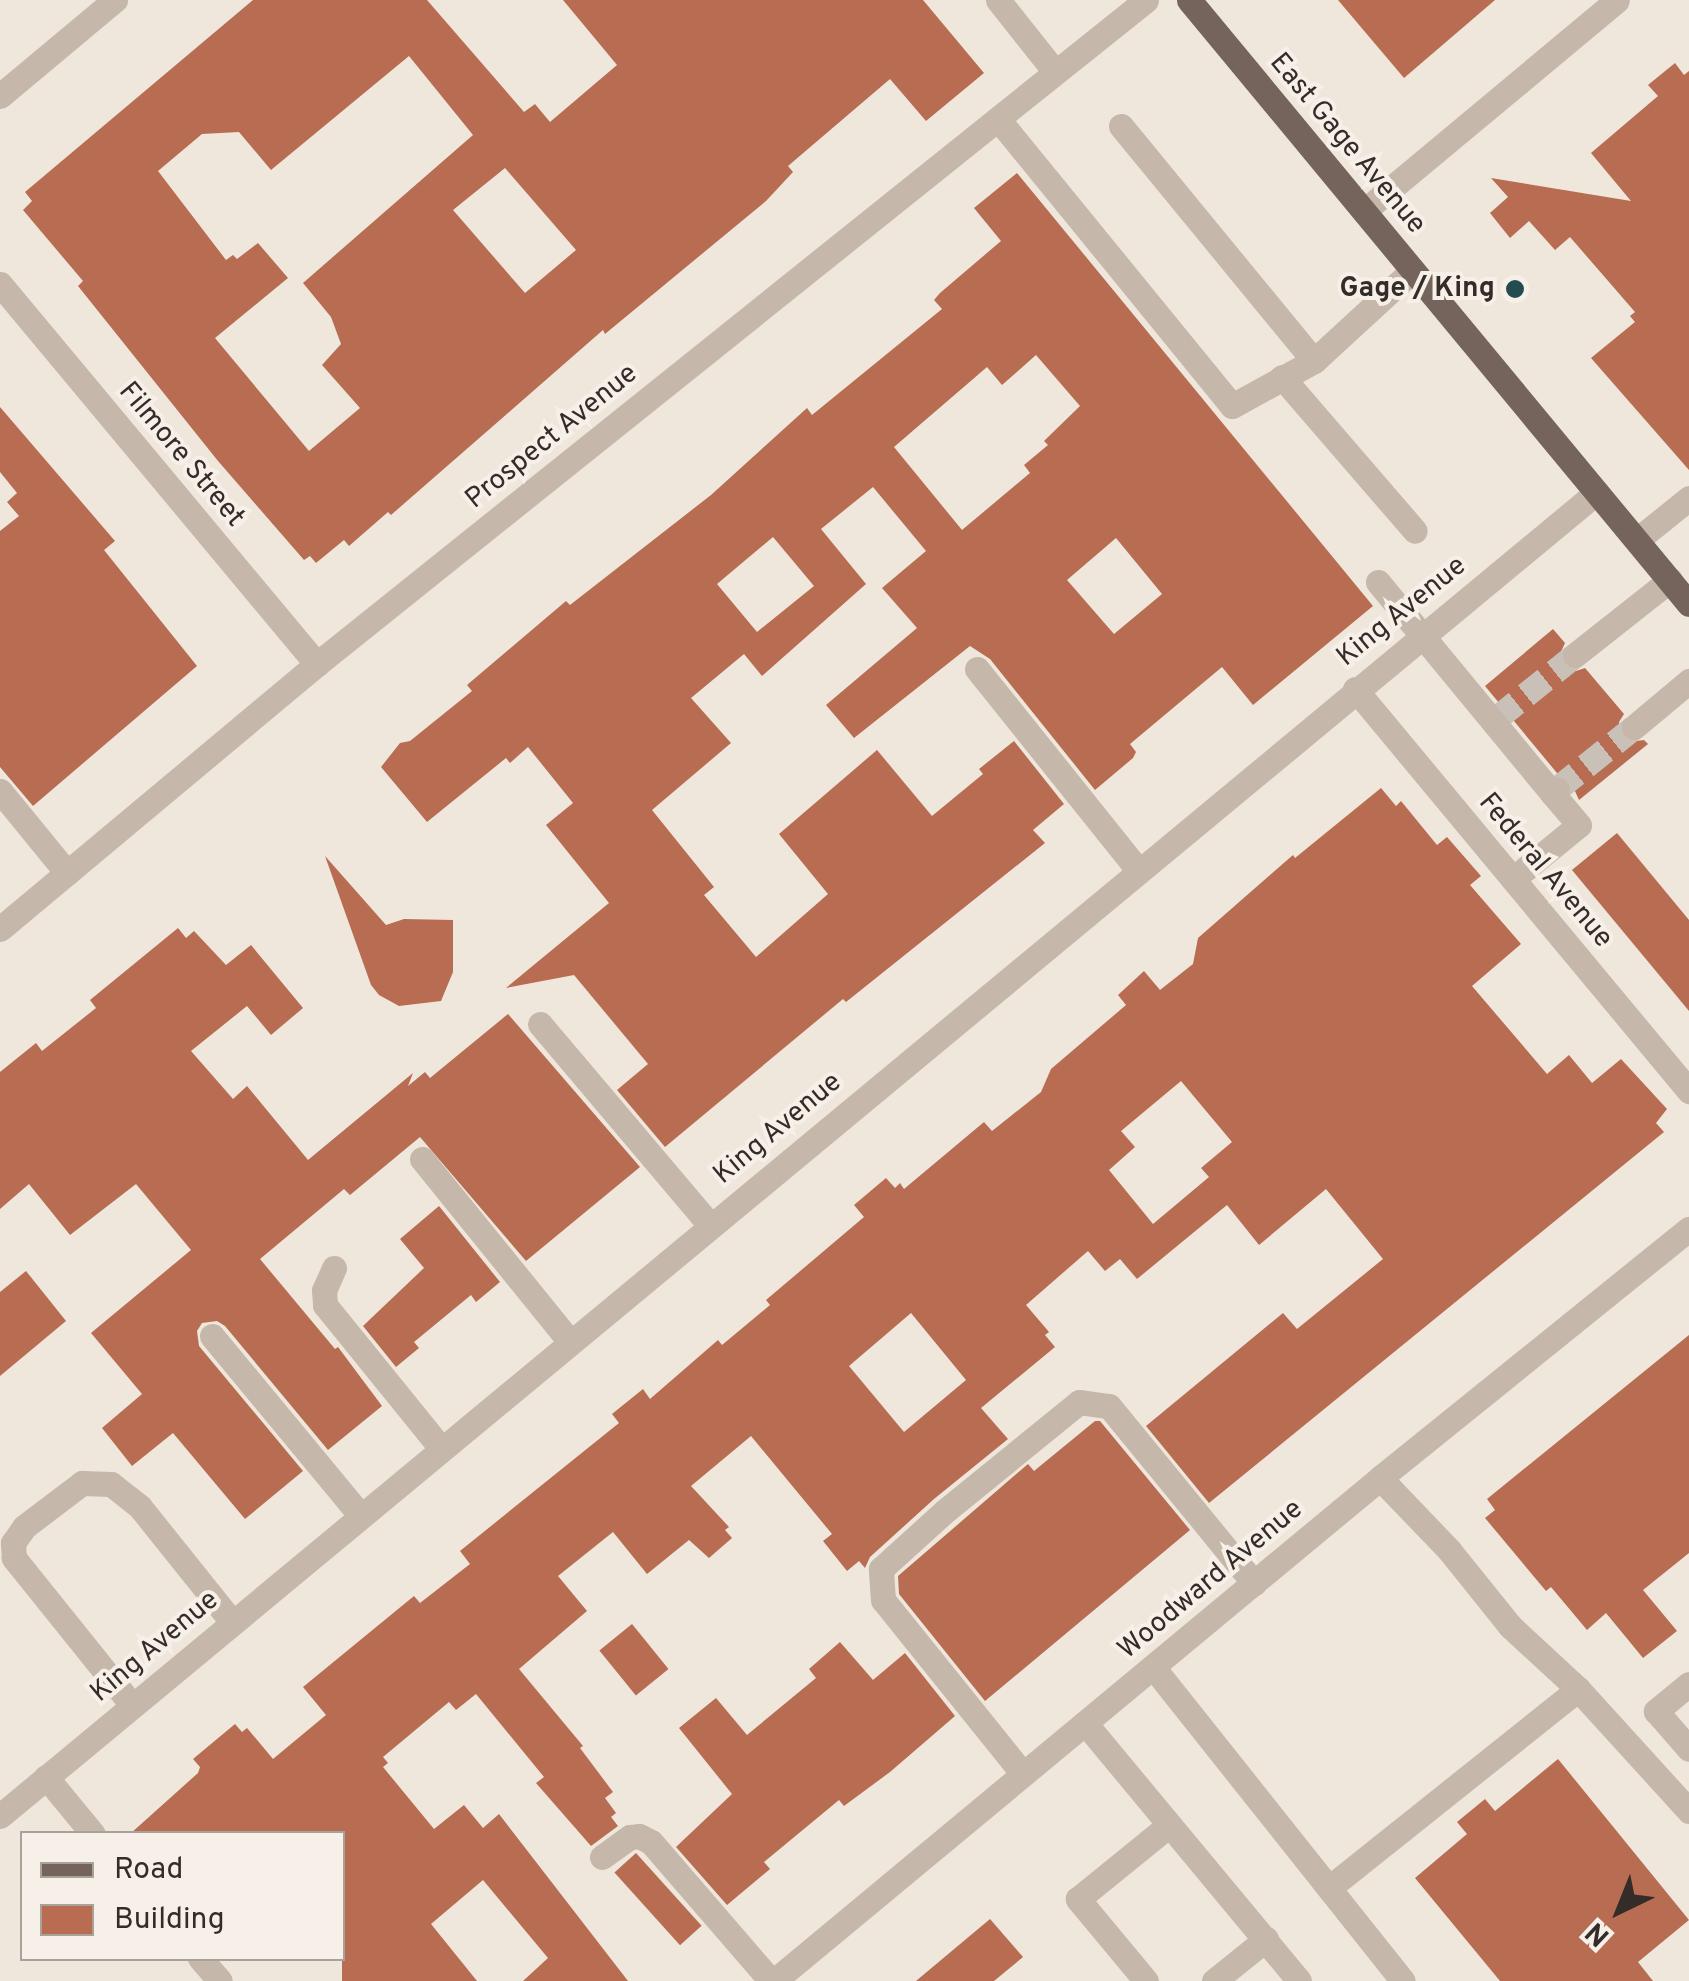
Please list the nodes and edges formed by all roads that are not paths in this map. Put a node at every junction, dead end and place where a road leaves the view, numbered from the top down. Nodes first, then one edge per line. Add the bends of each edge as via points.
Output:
1 (115, 0) edge
2 (998, 0) edge
3 (1146, 0) edge
4 (1189, 0) edge
5 (1617, 0) edge
6 (1056, 72) junction
7 (0, 96) edge
8 (998, 119) junction
9 (1120, 126) dead end
10 (1364, 212) junction
11 (1413, 270) junction
12 (0, 284) edge
13 (1314, 361) junction
14 (1282, 377) junction
15 (1597, 492) junction
16 (1689, 498) edge
17 (1415, 531) dead end
18 (1636, 540) junction
19 (1670, 580) junction
20 (1378, 582) dead end
21 (1689, 604) edge
22 (1422, 634) junction
23 (1575, 655) tunnel mouth
24 (316, 664) junction
25 (976, 668) dead end
26 (1689, 681) edge
27 (1355, 689) junction
28 (1634, 726) tunnel mouth
29 (0, 791) edge
30 (1137, 870) junction
31 (67, 873) junction
32 (1513, 879) junction
33 (0, 929) edge
34 (540, 1024) dead end
35 (1689, 1090) edge
36 (422, 1159) dead end
37 (710, 1225) junction
38 (1689, 1229) edge
39 (334, 1268) dead end
40 (212, 1336) dead end
41 (570, 1342) junction
42 (441, 1448) junction
43 (1380, 1478) junction
44 (360, 1515) junction
45 (1254, 1583) junction
46 (232, 1622) junction
47 (1153, 1667) junction
48 (1689, 1684) edge
49 (1578, 1689) junction
50 (132, 1704) junction
51 (1085, 1723) junction
52 (1689, 1749) edge
53 (1024, 1774) junction
54 (46, 1777) junction
55 (1689, 1811) edge
56 (0, 1816) edge
57 (1169, 1824) junction
58 (91, 1831) edge
59 (602, 1856) dead end
60 (1329, 1888) junction
61 (1266, 1939) junction
62 (203, 1961) edge
63 (220, 1981) edge
64 (772, 1981) edge
65 (1146, 1981) edge
66 (1214, 1981) edge
67 (1299, 1981) edge
68 (1403, 1981) edge

1 - 7 street
2 - 6 street
3 - 6 street, Prospect Avenue
4 - 10 main road, East Gage Avenue
5 - 10 street
6 - 8 street, Prospect Avenue
8 - 14 street via 1232,406
8 - 24 street, Prospect Avenue
9 - 13 street
10 - 11 main road, East Gage Avenue
11 - 13 street
11 - 15 main road, East Gage Avenue
12 - 24 street, Filmore Street
13 - 14 street
14 - 17 street
15 - 18 main road, East Gage Avenue
15 - 22 street, King Avenue
16 - 18 street
18 - 19 main road, East Gage Avenue
19 - 21 main road, East Gage Avenue
19 - 23 street
20 - 22 street
22 - 27 street, King Avenue
22 - 32 street via 1578,825
24 - 31 street, Prospect Avenue
25 - 30 street
26 - 28 street
27 - 30 street, King Avenue
27 - 32 street, Federal Avenue
29 - 31 street
30 - 37 street, King Avenue
31 - 33 street, Prospect Avenue
32 - 35 street, Federal Avenue
34 - 37 street
36 - 41 street
37 - 41 street, King Avenue
38 - 43 street, Woodward Avenue
39 - 42 street via 325,1306
40 - 44 street
41 - 42 street, King Avenue
42 - 44 street, King Avenue
43 - 45 street, Woodward Avenue
43 - 49 street via 1510,1626
44 - 46 street, King Avenue
45 - 47 street, Woodward Avenue
45 - 53 street via 1109,1406 1079,1402 945,1512 880,1570 883,1600
46 - 50 street, King Avenue
46 - 50 street via 140,1507 112,1484 82,1483 24,1527 13,1543 14,1558
47 - 51 street, Woodward Avenue
47 - 60 street
48 - 52 street via 1656,1712
49 - 55 street
49 - 60 street
50 - 54 street, King Avenue
51 - 53 street, Woodward Avenue
51 - 57 street
53 - 64 street, Woodward Avenue
54 - 56 street, King Avenue
54 - 58 street
57 - 61 street
57 - 65 street via 1078,1899
59 - 64 street via 630,1838 651,1842
60 - 68 street
61 - 66 street
61 - 67 street
62 - 63 street

